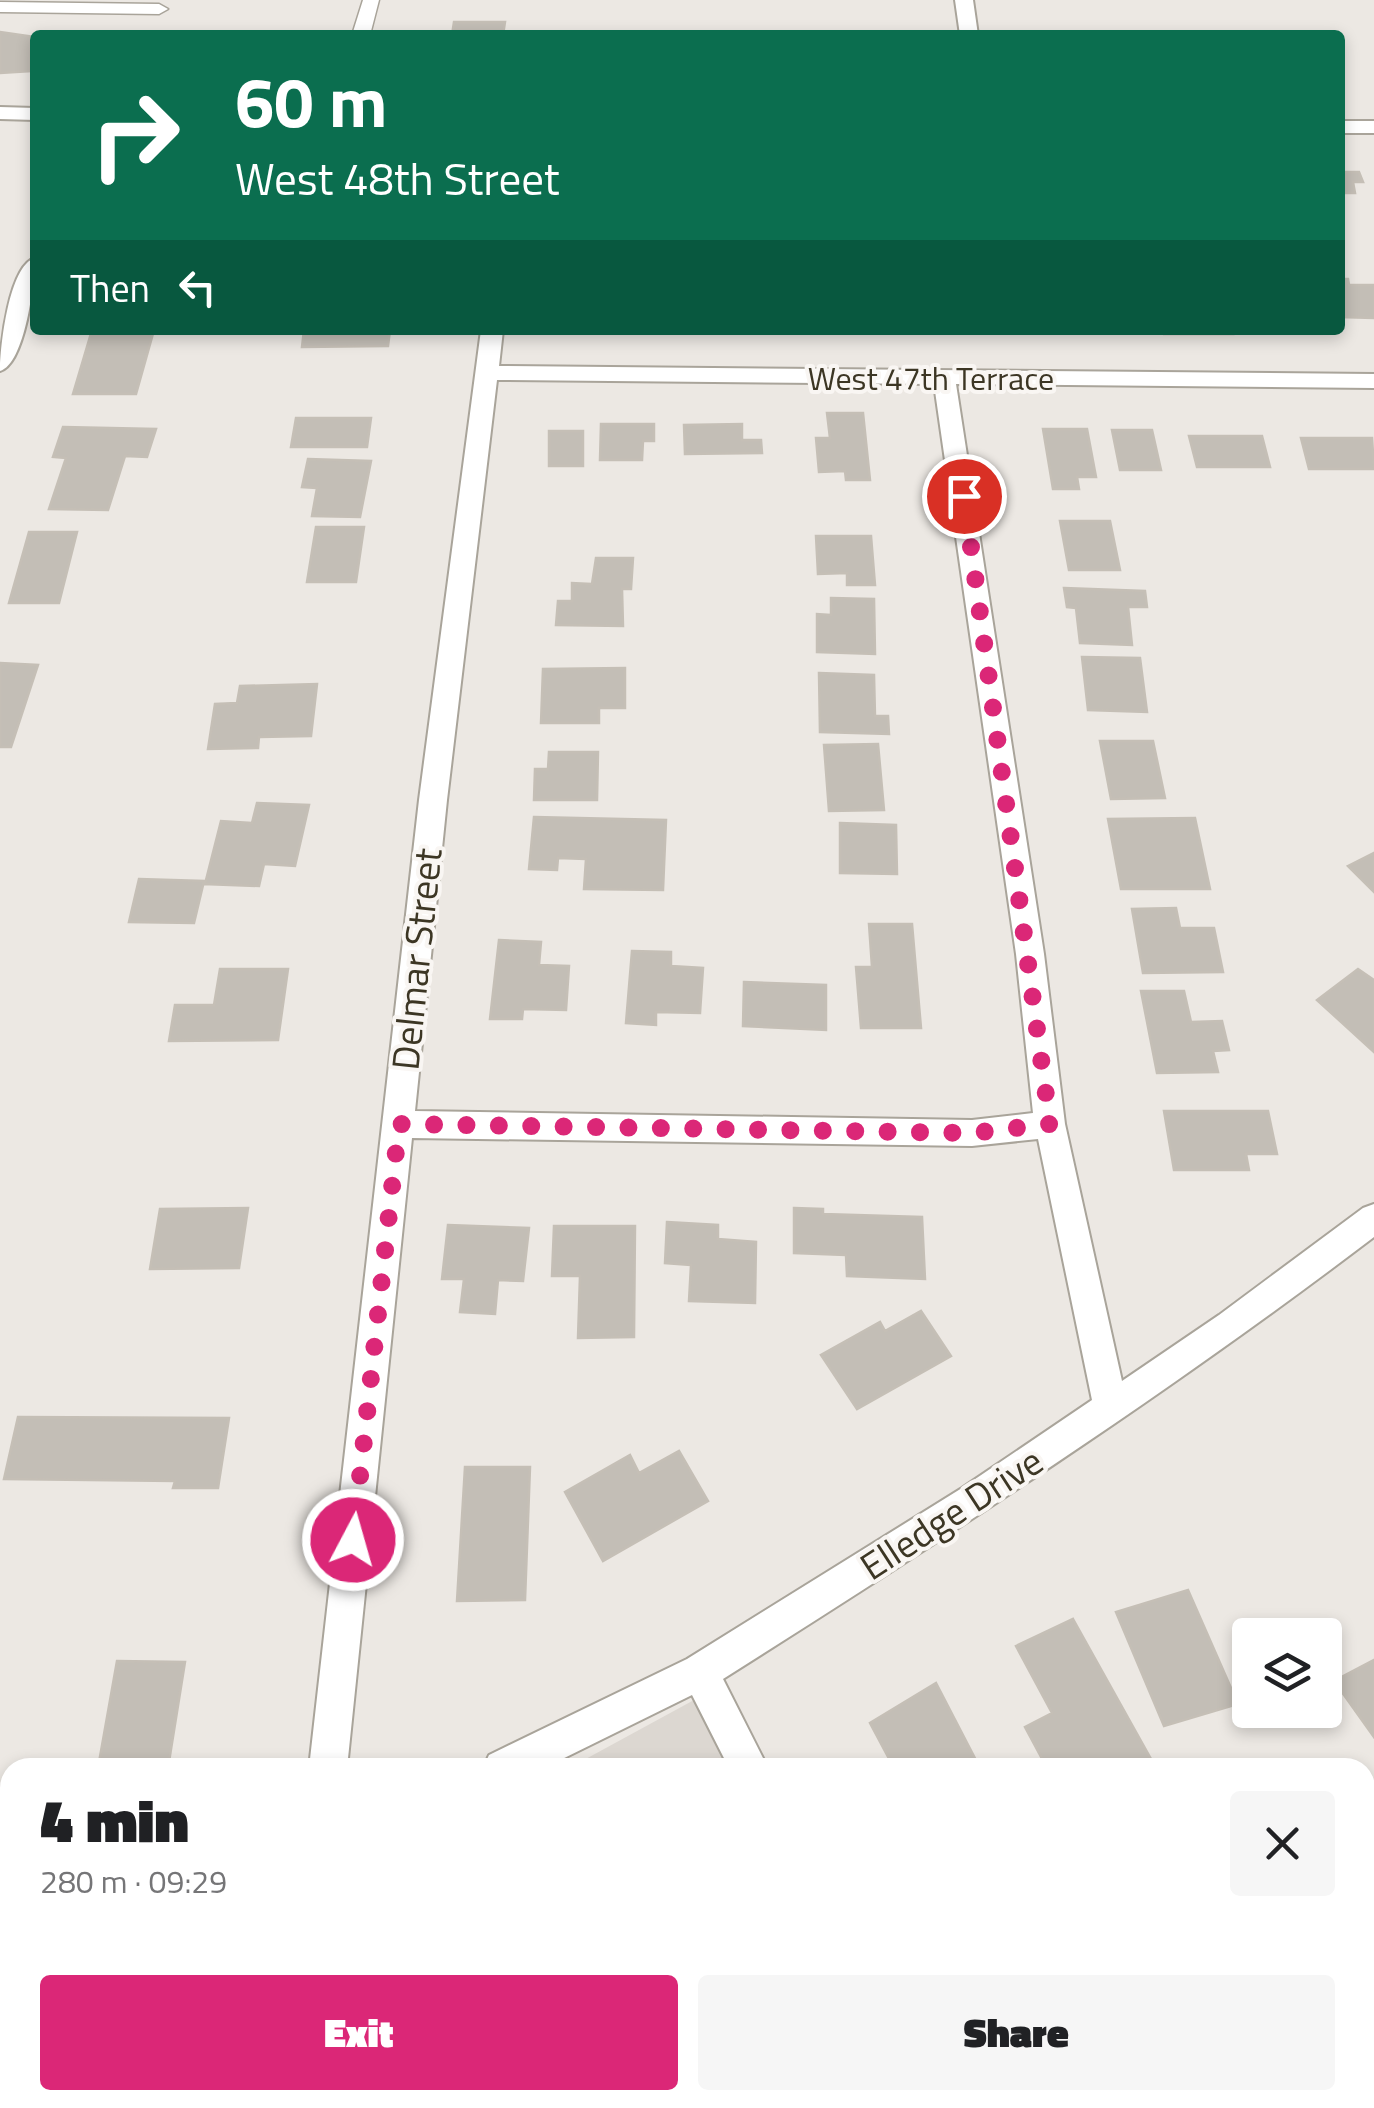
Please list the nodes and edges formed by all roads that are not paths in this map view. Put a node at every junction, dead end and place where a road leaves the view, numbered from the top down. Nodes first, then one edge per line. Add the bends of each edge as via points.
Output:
1 (371, 0) edge
2 (964, 0) edge
3 (0, 7) edge
4 (159, 9) dead end
5 (362, 30) edge
6 (969, 30) edge
7 (0, 114) edge
8 (30, 114) edge
9 (1345, 126) edge
10 (1374, 127) edge
11 (30, 278) edge
12 (491, 335) edge
13 (0, 364) edge
14 (487, 373) junction
15 (944, 378) junction
16 (1374, 381) edge
17 (399, 1124) junction
18 (1050, 1124) junction
19 (1374, 1218) edge
20 (1111, 1409) junction
21 (700, 1672) junction
22 (329, 1758) edge
23 (523, 1758) edge
24 (743, 1758) edge

1 - 5 lane
2 - 6 street
3 - 4 lane
7 - 8 street
9 - 10 street
11 - 13 street
12 - 14 street, Delmar Street
14 - 15 street, West 47th Terrace
14 - 17 street, Delmar Street
15 - 16 street, West 47th Terrace
15 - 18 street
17 - 18 street via 972,1133
17 - 22 street, Delmar Street
18 - 20 street
19 - 20 street, Elledge Drive
20 - 21 street, Elledge Drive
21 - 23 street, Elledge Drive
21 - 24 street

